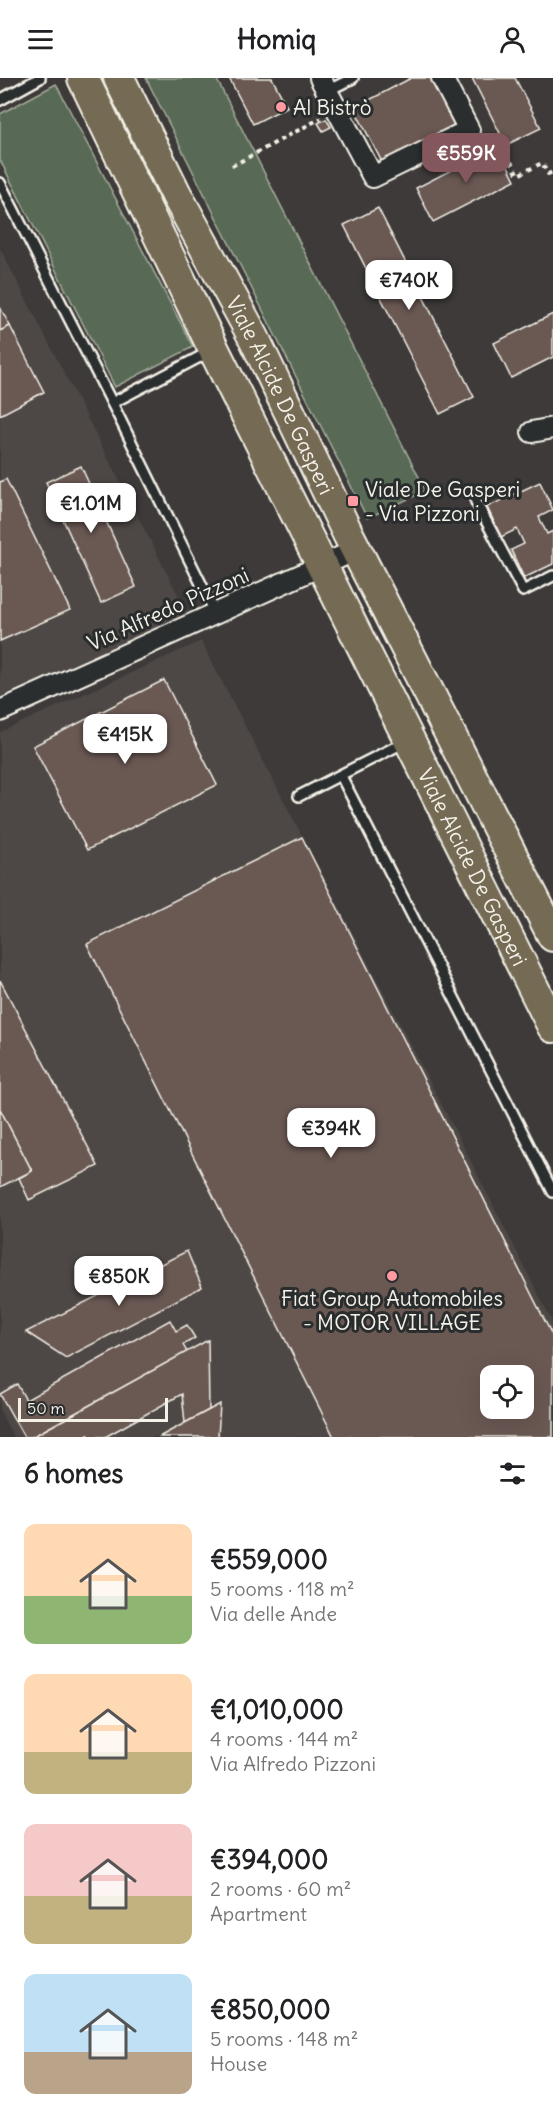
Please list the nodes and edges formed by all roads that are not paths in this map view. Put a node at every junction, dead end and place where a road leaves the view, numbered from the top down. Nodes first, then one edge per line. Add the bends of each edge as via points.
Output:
1 (40, 78) edge
2 (83, 78) edge
3 (119, 78) edge
4 (352, 78) edge
5 (442, 78) edge
6 (323, 85) edge
7 (0, 100) edge
8 (0, 183) edge
9 (214, 350) junction
10 (112, 403) junction
11 (553, 428) edge
12 (532, 432) dead end
13 (476, 502) dead end
14 (356, 550) junction
15 (321, 567) junction
16 (553, 576) edge
17 (216, 614) junction
18 (0, 711) edge
19 (409, 740) junction
20 (341, 776) junction
21 (300, 796) dead end
22 (553, 936) edge
23 (553, 1027) edge
24 (553, 1192) edge

1 - 7 lane
2 - 9 main road, Viale Alcide De Gasperi
3 - 14 main road, Viale Alcide De Gasperi via 254,338
4 - 6 lane
5 - 6 street via 469,130 373,177
8 - 10 lane
9 - 10 lane, Viale Alcide De Gasperi
9 - 15 main road, Viale Alcide De Gasperi
10 - 17 lane
11 - 12 street
13 - 16 lane via 523,591
14 - 15 street, Via Alfredo Pizzoni
14 - 22 main road, Viale Alcide De Gasperi
15 - 17 street, Via Alfredo Pizzoni
15 - 19 main road, Viale Alcide De Gasperi
17 - 18 street, Via Alfredo Pizzoni
19 - 20 lane
19 - 23 main road, Viale Alcide De Gasperi
20 - 21 lane
20 - 24 lane

